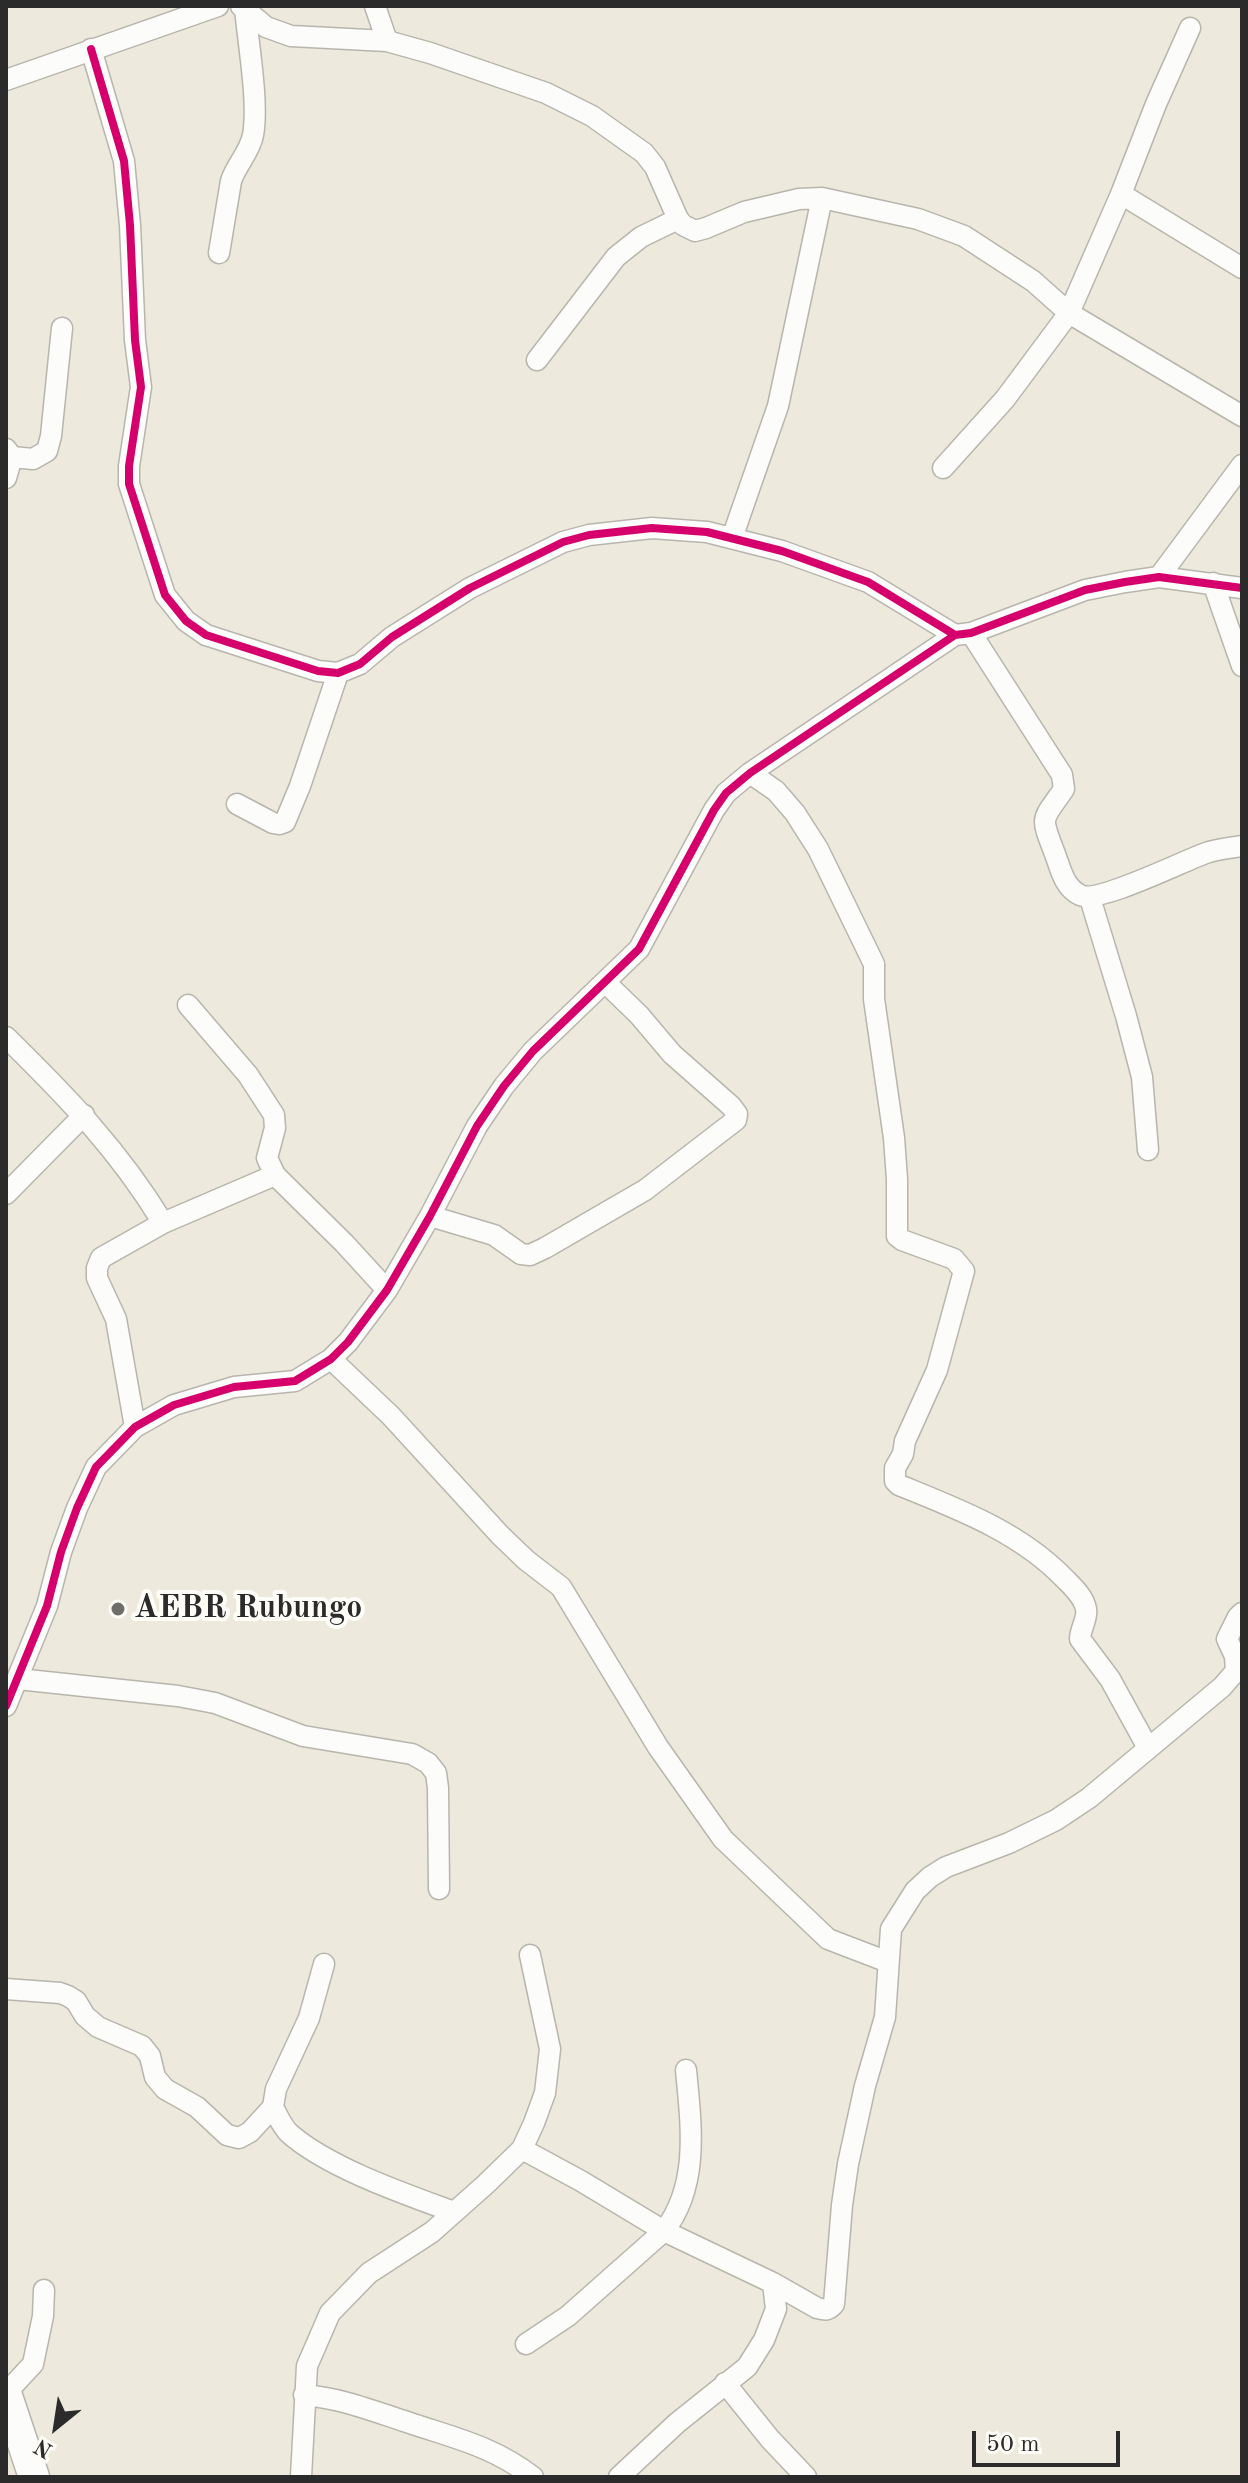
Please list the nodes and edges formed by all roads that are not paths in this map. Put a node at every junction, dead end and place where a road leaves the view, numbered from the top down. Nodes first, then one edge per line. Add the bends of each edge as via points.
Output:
1 (218, 6) edge
2 (375, 6) edge
3 (243, 7) edge
4 (1190, 28) dead end
5 (387, 41) junction
6 (91, 49) junction
7 (6, 80) edge
8 (1121, 194) junction
9 (822, 198) junction
10 (678, 219) junction
11 (219, 253) dead end
12 (1242, 268) edge
13 (1069, 313) junction
14 (62, 328) dead end
15 (537, 360) dead end
16 (1242, 416) edge
17 (9, 453) edge
18 (1242, 465) edge
19 (943, 468) dead end
20 (6, 478) edge
21 (732, 538) junction
22 (1159, 577) junction
23 (1213, 583) junction
24 (1242, 588) edge
25 (963, 634) junction
26 (1242, 666) edge
27 (338, 673) junction
28 (750, 773) junction
29 (237, 804) dead end
30 (1242, 846) edge
31 (1090, 898) junction
32 (606, 983) junction
33 (188, 1005) dead end
34 (6, 1037) edge
35 (84, 1115) junction
36 (1148, 1150) dead end
37 (275, 1175) junction
38 (6, 1194) edge
39 (430, 1216) junction
40 (163, 1223) junction
41 (387, 1290) junction
42 (331, 1359) junction
43 (135, 1427) junction
44 (1242, 1613) edge
45 (18, 1679) junction
46 (6, 1706) edge
47 (1148, 1748) junction
48 (439, 1889) dead end
49 (530, 1955) dead end
50 (888, 1962) junction
51 (324, 1964) dead end
52 (6, 1989) edge
53 (686, 2070) dead end
54 (273, 2107) junction
55 (522, 2149) junction
56 (454, 2212) junction
57 (664, 2231) junction
58 (773, 2283) junction
59 (44, 2290) dead end
60 (526, 2344) dead end
61 (725, 2383) junction
62 (6, 2393) edge
63 (304, 2395) junction
64 (34, 2477) edge
65 (301, 2477) edge
66 (533, 2477) edge
67 (619, 2477) edge
68 (806, 2477) edge

1 - 6 street
2 - 5 street
3 - 5 street via 266,27 291,36
3 - 11 street via 253,135 231,181
4 - 8 street
5 - 10 street via 546,93 592,116 644,153
6 - 7 street
6 - 27 street via 124,161 130,225 141,387 129,484 165,595 206,635
8 - 12 street
8 - 13 street
9 - 10 street via 744,212 695,231
9 - 13 street via 918,219 964,236 1033,281
9 - 21 street via 778,406
10 - 15 street via 616,257
13 - 16 street
13 - 19 street via 1005,399
14 - 17 street via 47,451 33,459
17 - 20 street
18 - 22 street
21 - 25 street via 868,582
21 - 27 street via 652,528 563,542 470,588 392,637 360,664
22 - 23 street
22 - 25 street via 1085,590
23 - 24 street
23 - 26 street
25 - 28 street
25 - 31 street via 1062,775 1064,789 1046,813 1044,825 1067,885
27 - 29 street via 285,822 273,823
28 - 32 street via 714,810 648,936
28 - 47 street via 795,813 874,964 894,1138 897,1236 954,1259 964,1271 937,1370 905,1441 895,1481 1021,1542 1078,1592 1086,1609 1080,1639 1110,1679
30 - 31 street via 1210,851
31 - 36 street via 1142,1077
32 - 39 street via 504,1086
32 - 39 street via 672,1054 731,1106 736,1120 645,1190 530,1255 494,1235
33 - 37 street via 248,1075 274,1115 267,1158
34 - 35 street
35 - 38 street
35 - 40 street
37 - 40 street
37 - 41 street
39 - 41 street
40 - 43 street via 101,1258 97,1268 116,1319
41 - 42 street
42 - 43 street via 295,1381 234,1387 174,1405
42 - 50 street via 500,1535 561,1587 658,1747 723,1839 828,1939
43 - 45 street via 96,1467
44 - 47 street via 1227,1639 1236,1671
45 - 46 street
45 - 48 street via 215,1703 303,1736 412,1754 436,1773
47 - 50 street via 1056,1820 930,1877 891,1929
49 - 55 street via 550,2049 545,2093
50 - 58 street via 885,2017 846,2177 834,2304 817,2308
51 - 54 street via 309,2018
52 - 54 street via 60,1993 76,2001 98,2027 142,2046 165,2089 197,2107 227,2135 239,2138 250,2132
53 - 57 street via 690,2169 683,2199
54 - 56 street via 287,2132 324,2157
55 - 56 street
55 - 57 street
56 - 63 street via 369,2273 330,2313 307,2366
57 - 58 street
57 - 60 street via 568,2316
58 - 61 street via 776,2309 764,2340 747,2367
59 - 62 street via 33,2364
61 - 67 street
61 - 68 street
62 - 64 main road
63 - 65 street
63 - 66 street via 350,2402 485,2447

